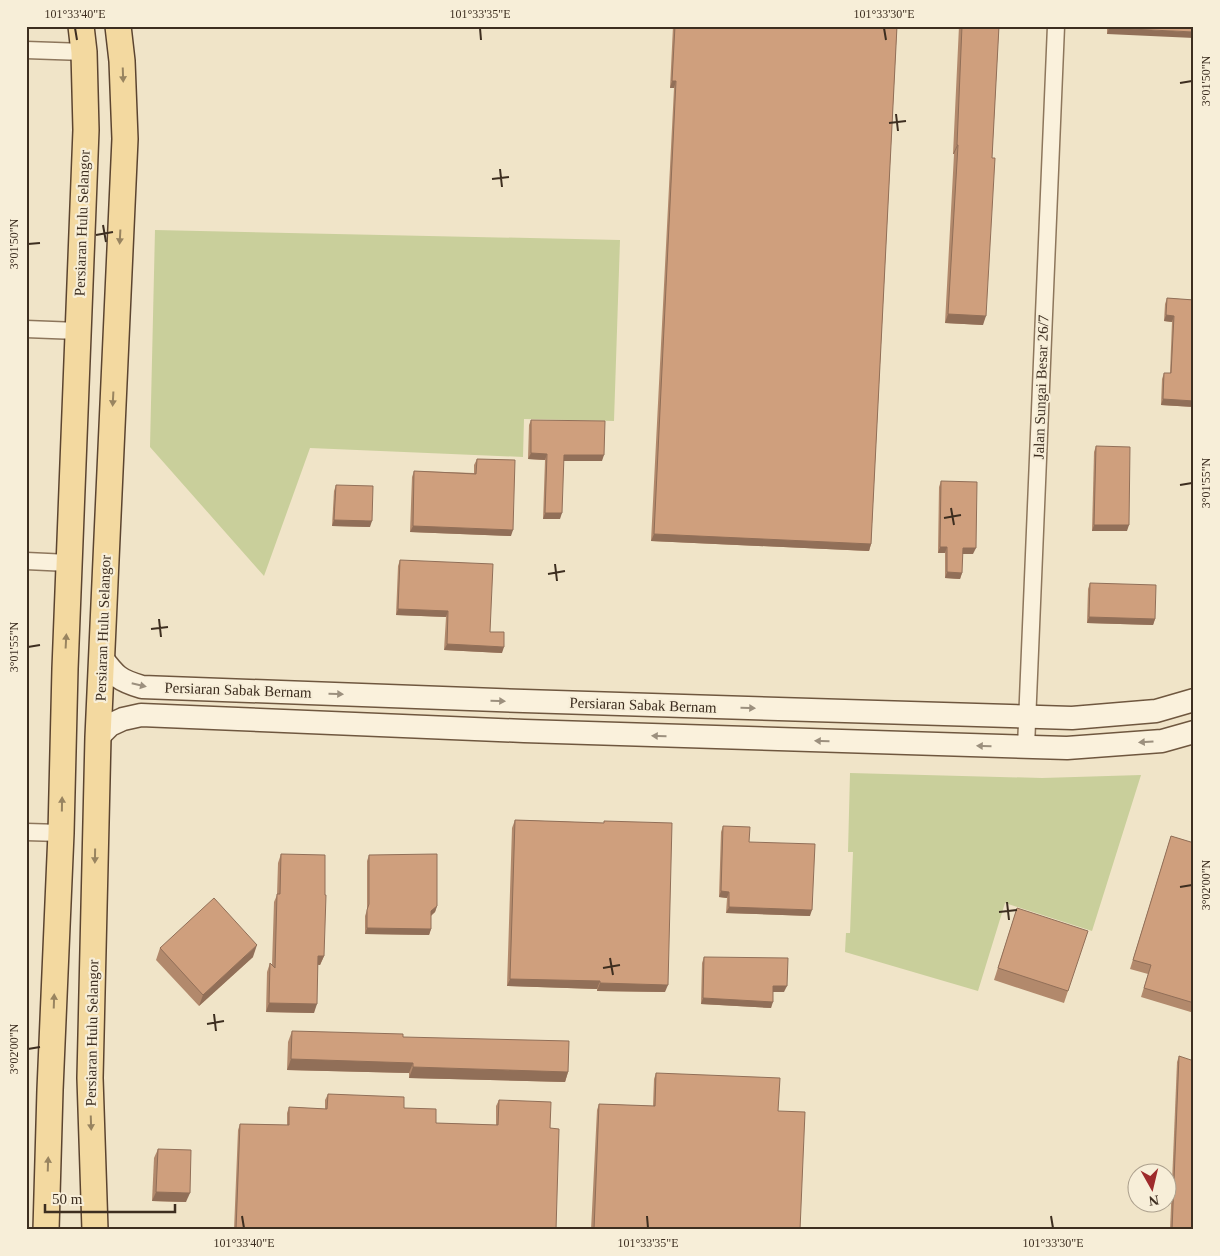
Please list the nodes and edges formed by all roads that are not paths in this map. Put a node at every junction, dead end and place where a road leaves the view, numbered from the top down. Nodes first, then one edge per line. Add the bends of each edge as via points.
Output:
1 (81, 26) edge
2 (118, 26) edge
3 (1056, 26) edge
4 (26, 50) edge
5 (84, 52) junction
6 (26, 329) edge
7 (78, 331) junction
8 (26, 561) edge
9 (70, 563) junction
10 (101, 657) junction
11 (1194, 700) edge
12 (1027, 717) junction
13 (1194, 732) edge
14 (98, 737) junction
15 (1026, 747) junction
16 (26, 832) edge
17 (61, 833) junction
18 (46, 1230) edge
19 (95, 1230) edge

1 - 5 main road, Persiaran Hulu Selangor
2 -> 10 main road, Persiaran Hulu Selangor via 125,139
3 - 12 street, Jalan Sungai Besar 26/7
4 - 5 street
5 - 7 main road, Persiaran Hulu Selangor via 86,130
6 - 7 street
7 - 9 main road, Persiaran Hulu Selangor
8 - 9 street
17 -> 9 main road, Persiaran Hulu Selangor
10 -> 12 street, Persiaran Sabak Bernam via 124,681 142,687
10 - 14 main road, Persiaran Hulu Selangor
11 - 12 street, Persiaran Sabak Bernam via 1156,711 1072,718
12 - 15 street, Jalan Sungai Besar 26/7
13 -> 15 street, Persiaran Sabak Bernam via 1162,741 1067,748
15 -> 14 street, Persiaran Sabak Bernam via 142,715 110,725
14 -> 19 main road, Persiaran Hulu Selangor via 90,1078
16 - 17 street
18 -> 17 main road, Persiaran Hulu Selangor

